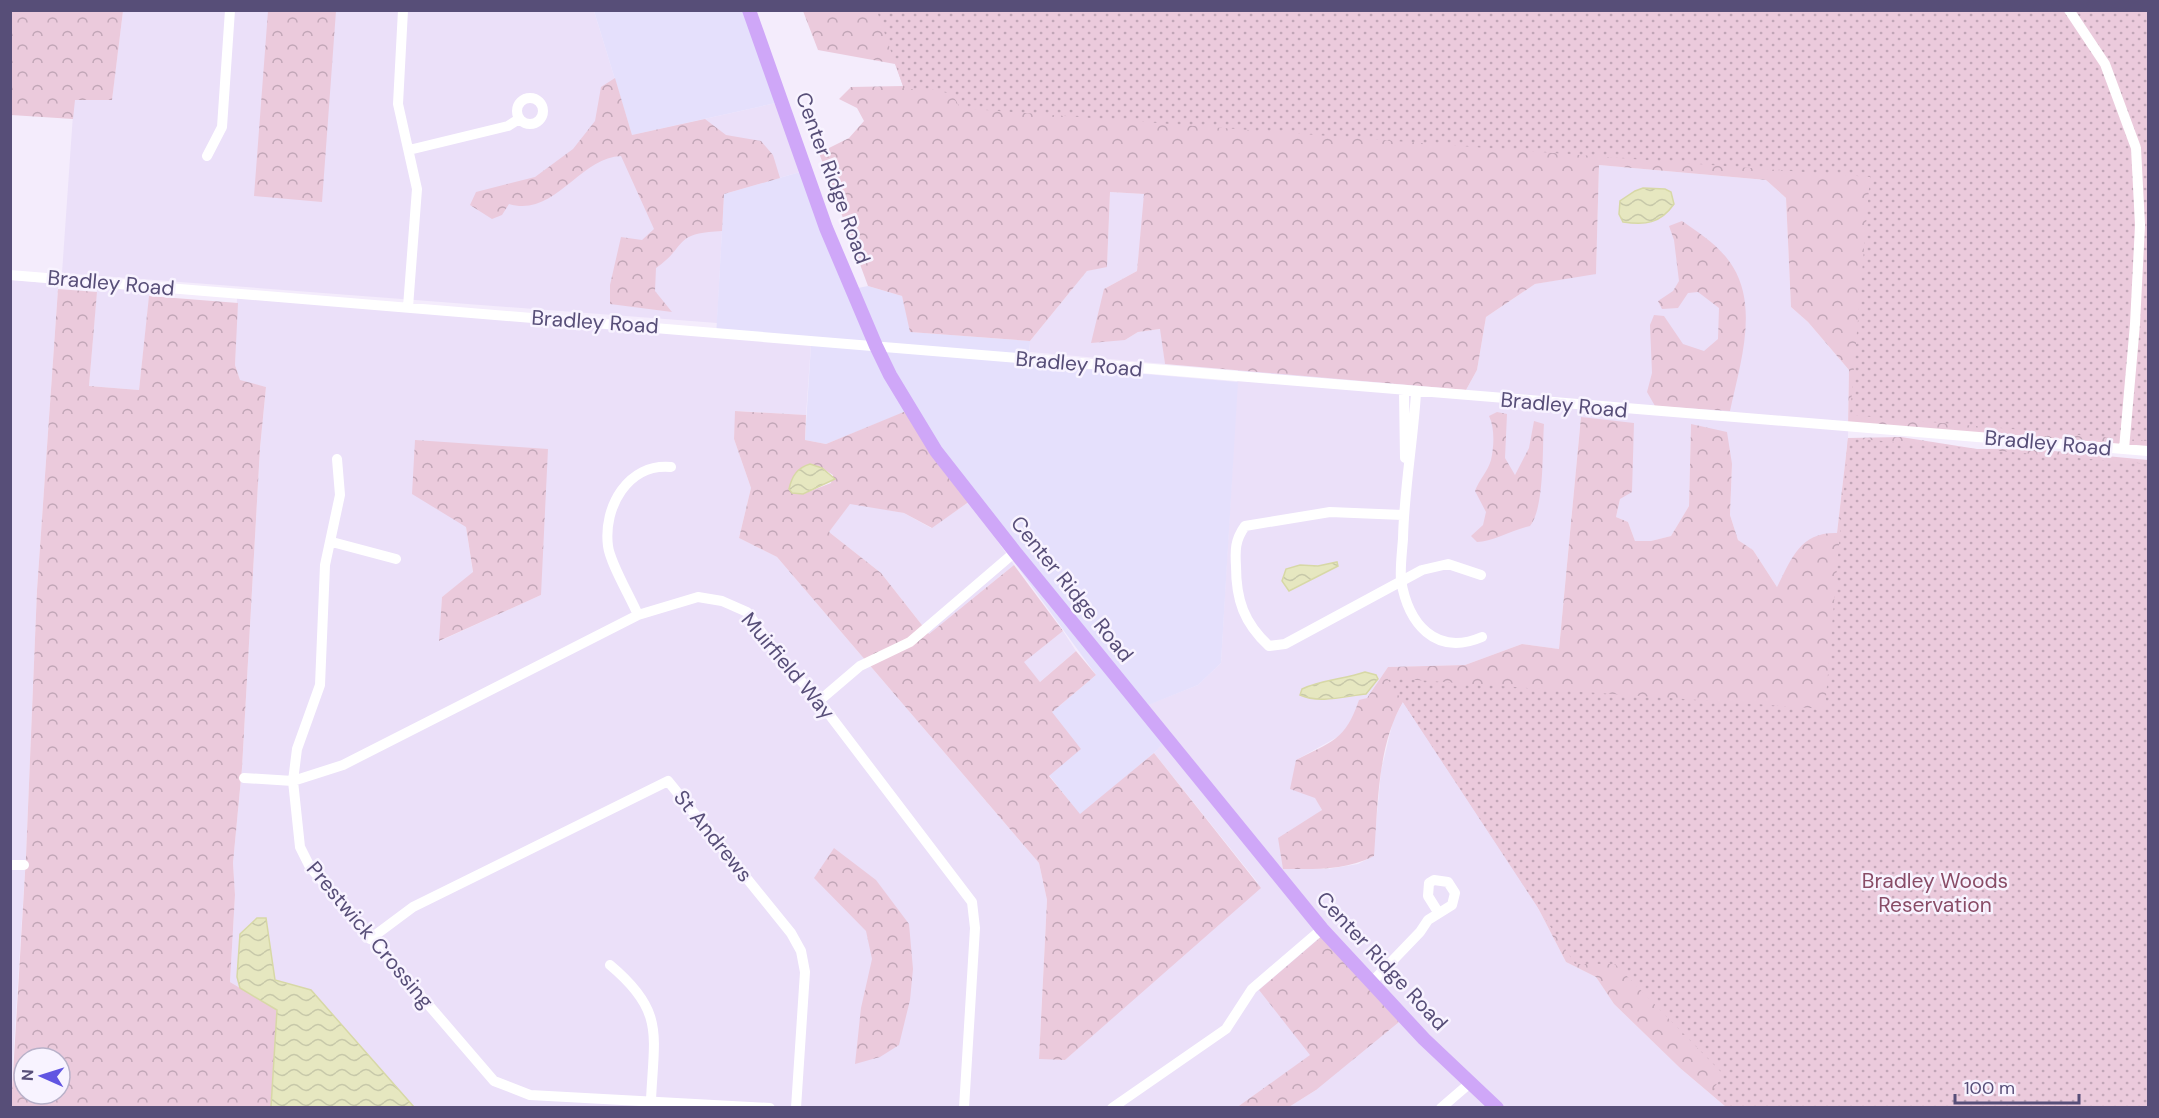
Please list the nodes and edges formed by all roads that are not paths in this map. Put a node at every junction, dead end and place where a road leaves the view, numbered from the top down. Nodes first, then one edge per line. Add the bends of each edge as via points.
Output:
1 (230, 10) edge
2 (403, 10) edge
3 (749, 10) edge
4 (2069, 10) edge
5 (519, 119) dead end
6 (409, 150) junction
7 (207, 156) dead end
8 (10, 275) edge
9 (408, 307) junction
10 (876, 346) junction
11 (1404, 392) junction
12 (1416, 393) junction
13 (2124, 449) junction
14 (2148, 451) edge
15 (337, 459) dead end
16 (671, 467) dead end
17 (1406, 476) junction
18 (1403, 515) junction
19 (332, 542) junction
20 (1014, 552) junction
21 (396, 559) dead end
22 (1481, 575) dead end
23 (1401, 579) junction
24 (638, 615) junction
25 (1482, 637) dead end
26 (819, 701) junction
27 (244, 778) dead end
28 (293, 780) junction
29 (10, 865) edge
30 (24, 865) dead end
31 (1438, 912) dead end
32 (1322, 929) junction
33 (370, 939) junction
34 (610, 965) dead end
35 (1371, 983) junction
36 (1470, 1083) junction
37 (651, 1100) junction
38 (770, 1107) edge
39 (796, 1107) edge
40 (964, 1107) edge
41 (1112, 1107) edge
42 (1441, 1107) edge
43 (1497, 1107) edge

1 - 7 street via 222,127
2 - 6 street via 398,98
3 - 10 main road, Center Ridge Road via 826,228
4 - 13 street via 2105,64 2136,148 2140,225
5 - 6 street via 508,126
6 - 9 street via 417,189
8 - 9 street, Bradley Road
9 - 10 street, Bradley Road
10 - 11 street, Bradley Road
10 - 20 main road, Center Ridge Road via 931,443
11 - 12 street, Bradley Road
11 - 17 street
12 - 13 street, Bradley Road
12 - 17 street
13 - 14 street, Bradley Road
15 - 19 street, Prestwick Crossing via 340,495
16 - 24 street via 654,466 628,482 610,507 608,547
17 - 18 street
18 - 23 street
18 - 23 street via 1330,512 1245,526 1235,542 1236,587 1244,616 1255,634 1269,646 1276,646
19 - 21 street
19 - 28 street, Prestwick Crossing via 325,565 320,685 297,749
20 - 26 street via 910,642 860,666
20 - 32 main road, Center Ridge Road
22 - 23 street via 1448,564
23 - 25 street via 1423,633 1458,644
24 - 26 street, Muirfield Way via 698,597 722,601 747,612 777,654
24 - 28 street, Muirfield Way via 343,765
26 - 40 street, Muirfield Way via 972,902 975,928
27 - 28 street, Muirfield Way
28 - 33 street, Prestwick Crossing via 300,847 310,867
29 - 30 street
31 - 35 street
32 - 35 main road, Center Ridge Road
32 - 41 street via 1252,989 1226,1029
33 - 37 street, Prestwick Crossing via 494,1081 530,1095
33 - 39 street, St Andrews via 413,907 668,781 791,933 801,951 805,972
34 - 37 street via 633,985 648,1007 655,1031
35 - 36 main road, Center Ridge Road
36 - 42 street
36 - 43 main road, Center Ridge Road
37 - 38 street, Prestwick Crossing

